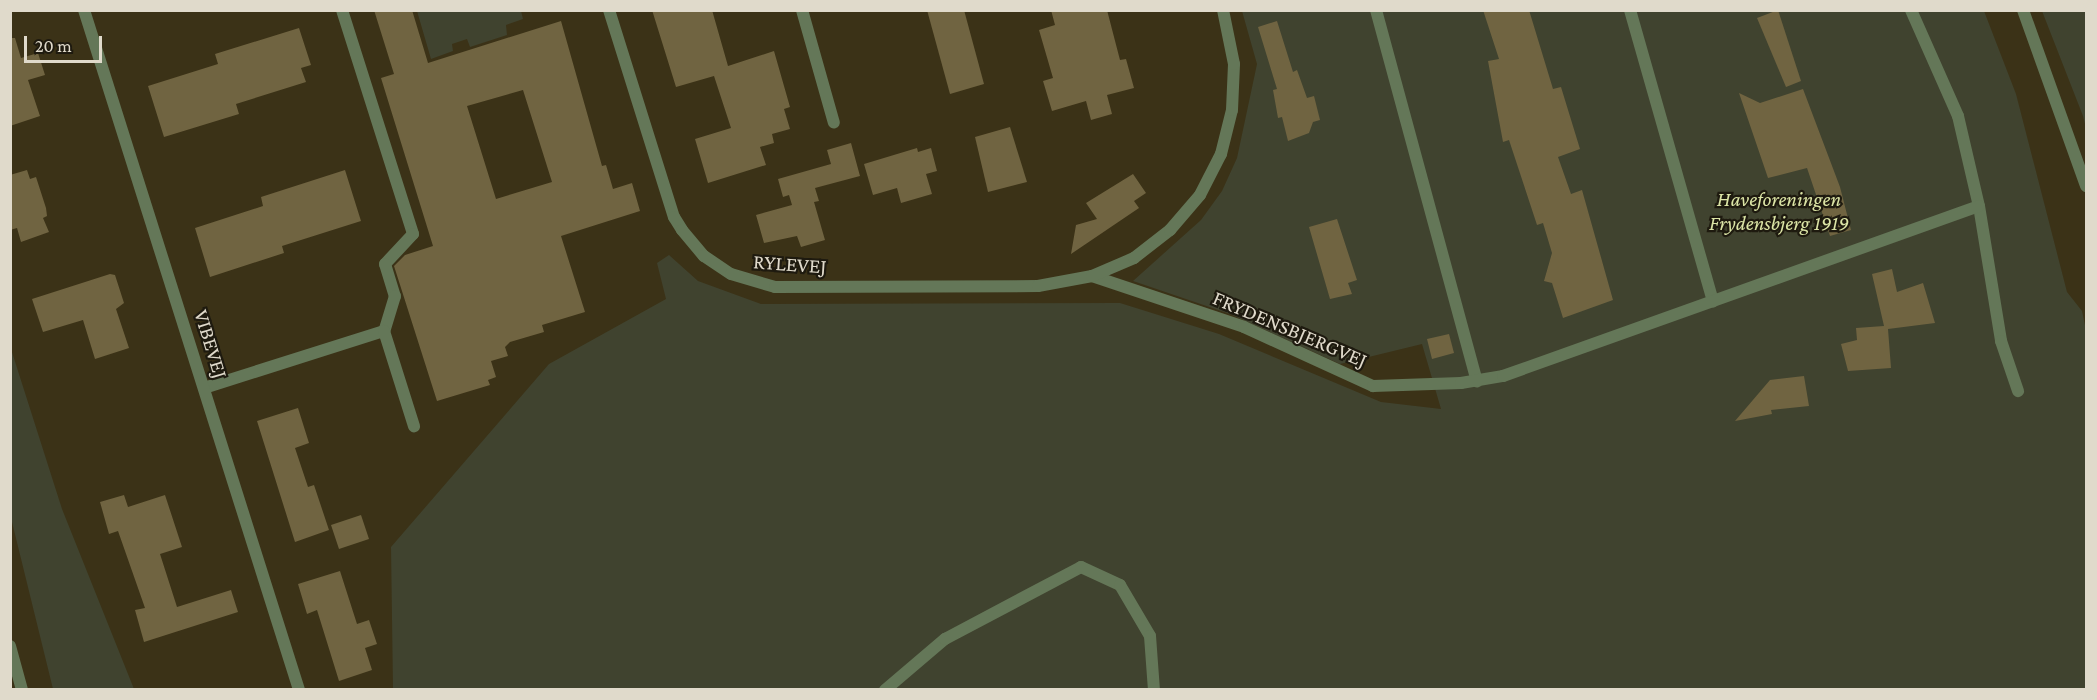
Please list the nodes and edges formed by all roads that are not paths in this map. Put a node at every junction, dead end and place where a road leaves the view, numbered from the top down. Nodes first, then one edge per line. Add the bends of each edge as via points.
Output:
1 (84, 10) edge
2 (342, 10) edge
3 (609, 10) edge
4 (801, 10) edge
5 (1223, 10) edge
6 (1376, 10) edge
7 (1630, 10) edge
8 (1911, 10) edge
9 (2023, 10) edge
10 (834, 123) dead end
11 (2086, 186) edge
12 (1979, 206) junction
13 (1092, 276) junction
14 (1713, 301) junction
15 (384, 331) junction
16 (1477, 381) junction
17 (204, 388) junction
18 (2018, 391) dead end
19 (414, 426) dead end
20 (10, 646) edge
21 (22, 690) edge
22 (299, 690) edge
23 (885, 690) edge
24 (1154, 690) edge

1 - 17 street, VIBEVEJ
2 - 15 street via 413,234 385,264 395,296
3 - 13 street, RYLEVEJ via 674,217 691,243 730,274 775,287 1038,286
4 - 10 street
5 - 13 street, RYLEVEJ via 1234,64 1232,110 1221,154 1200,195 1170,230 1134,258
6 - 16 street
7 - 14 street
8 - 12 street via 1958,116
9 - 11 street
12 - 14 street, FRYDENSBJERGVEJ
12 - 18 street via 2001,341
13 - 16 street, FRYDENSBJERGVEJ via 1236,324 1373,386
14 - 16 street, FRYDENSBJERGVEJ via 1503,376
15 - 17 street
15 - 19 street
17 - 22 street, VIBEVEJ
20 - 21 street
23 - 24 street via 945,639 1081,567 1120,585 1150,636

